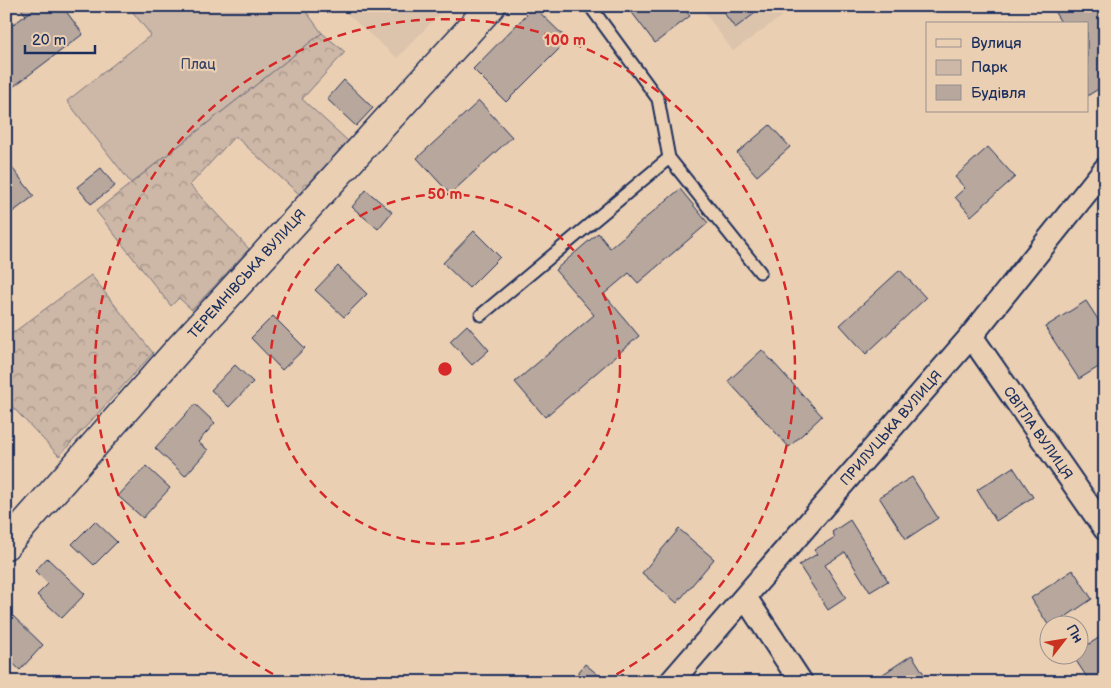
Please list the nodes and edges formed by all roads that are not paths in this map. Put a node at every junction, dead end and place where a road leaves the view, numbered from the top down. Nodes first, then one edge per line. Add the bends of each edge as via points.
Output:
1 (491, 6) edge
2 (590, 6) edge
3 (669, 158) junction
4 (1105, 169) edge
5 (760, 272) dead end
6 (481, 315) dead end
7 (971, 336) junction
8 (1105, 529) edge
9 (6, 545) edge
10 (745, 597) junction
11 (671, 682) edge
12 (801, 682) edge

1 - 9 street, ТЕРЕМНІВСЬКА ВУЛИЦЯ via 178,350
2 - 3 lane via 658,99
3 - 5 lane
3 - 6 lane
4 - 7 street, ПРИЛУЦЬКА ВУЛИЦЯ
7 - 8 street, СВІТЛА ВУЛИЦЯ
7 - 10 street, ПРИЛУЦЬКА ВУЛИЦЯ
10 - 11 street, ПРИЛУЦЬКА ВУЛИЦЯ
10 - 12 street

